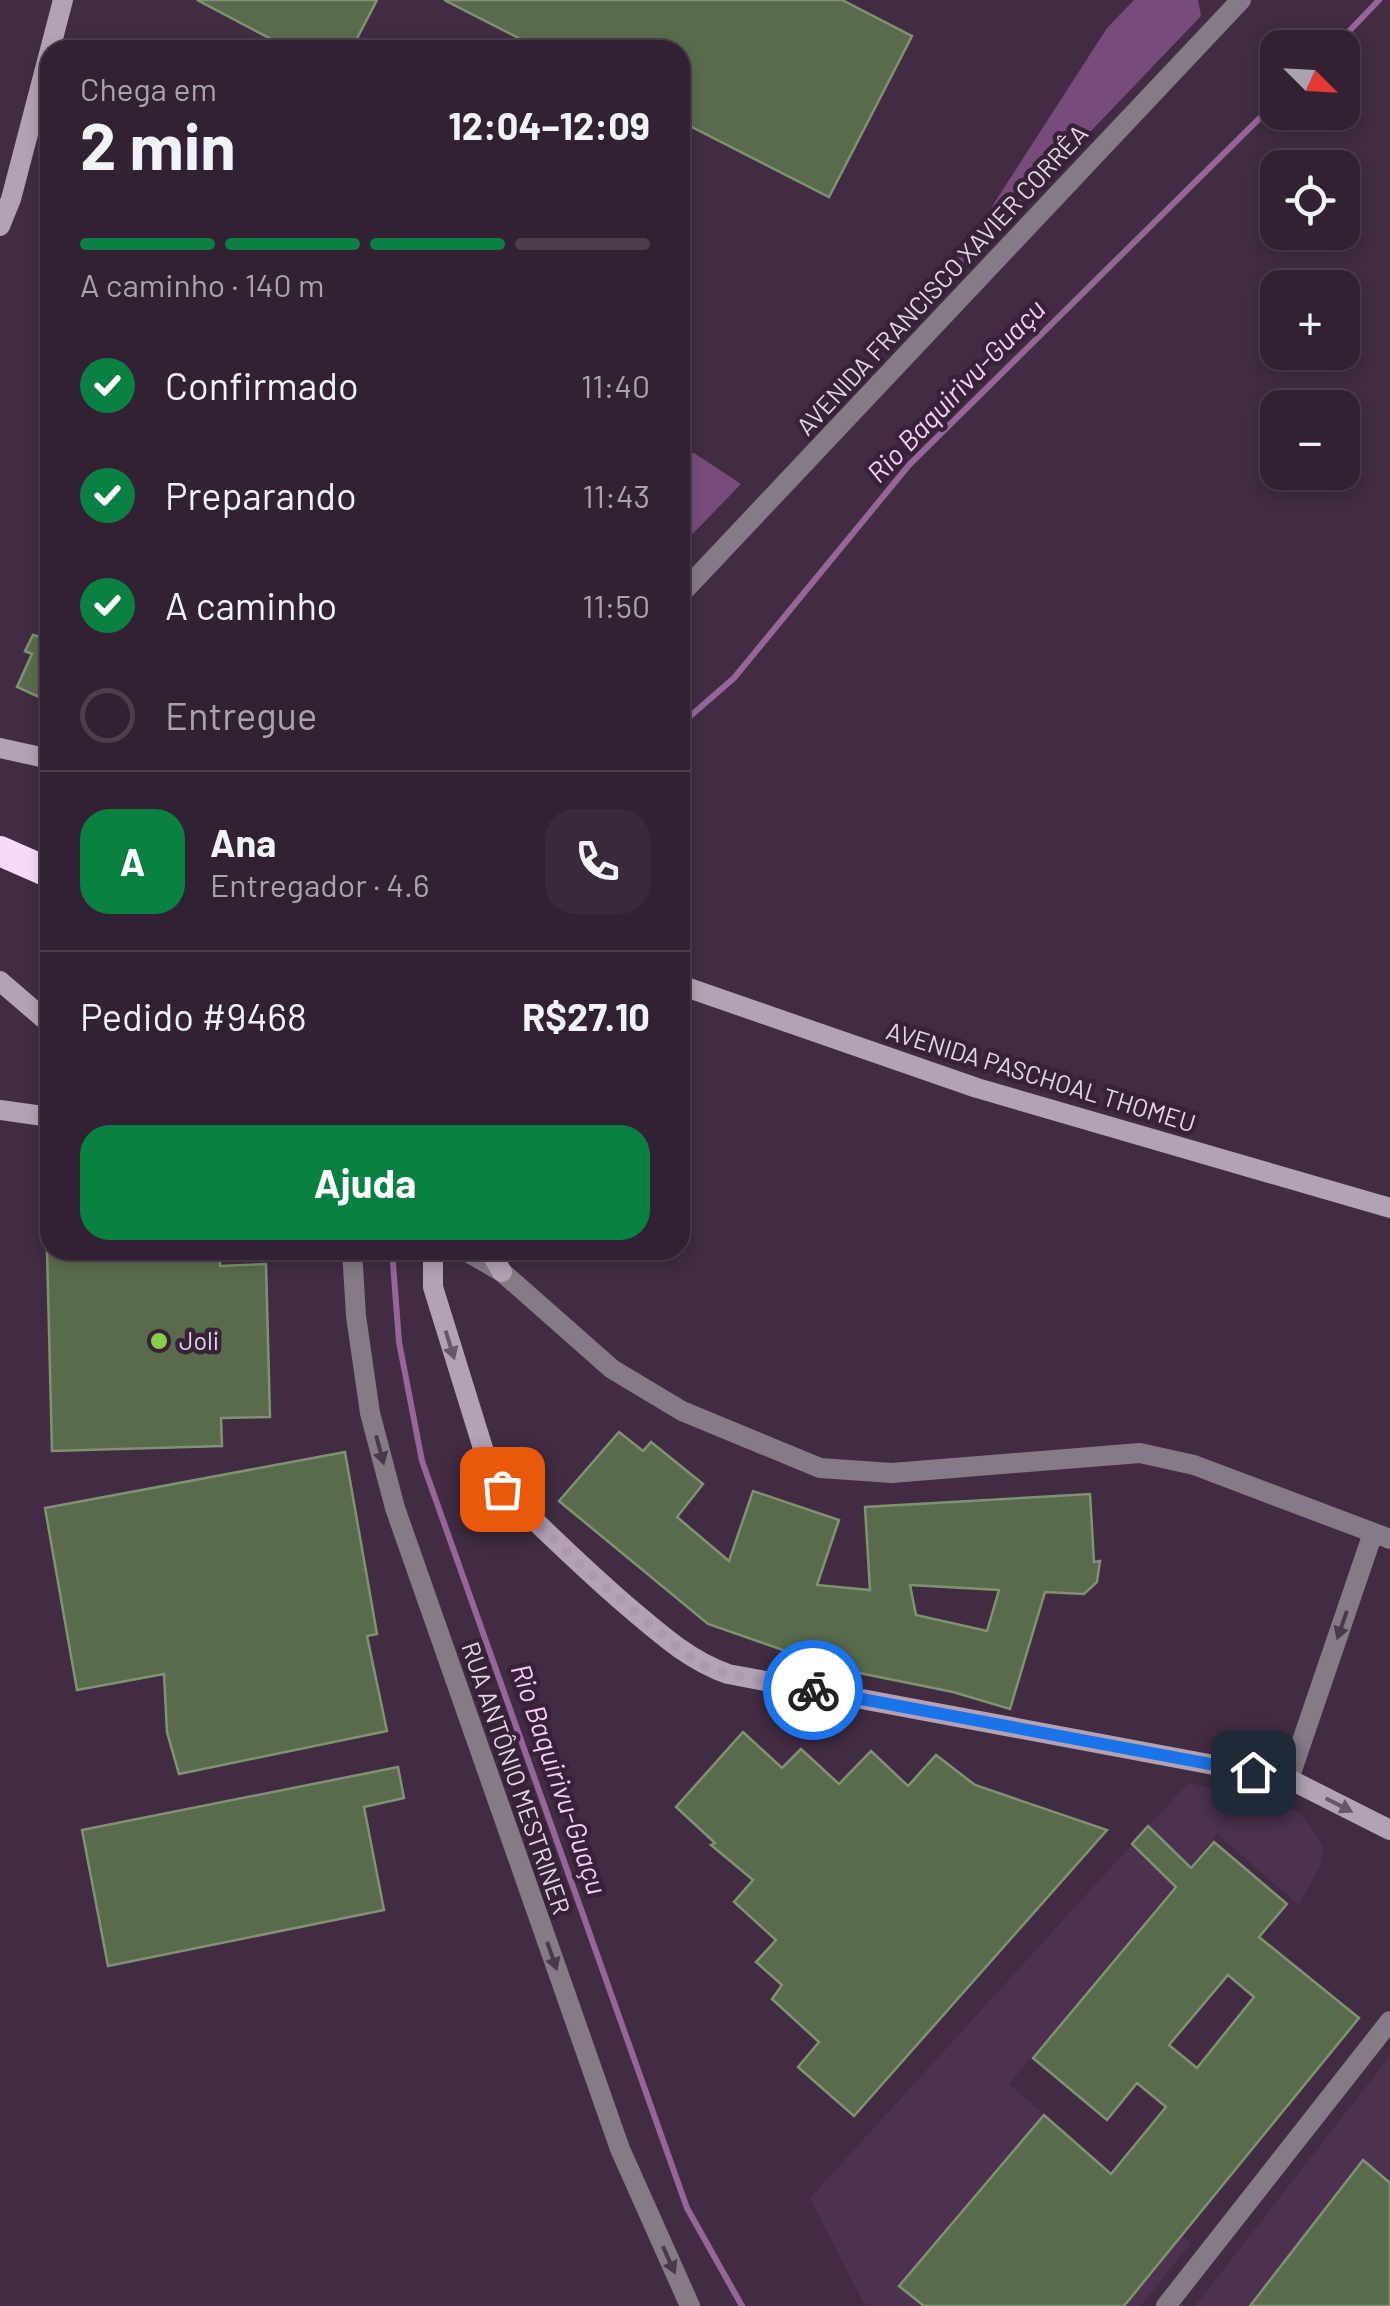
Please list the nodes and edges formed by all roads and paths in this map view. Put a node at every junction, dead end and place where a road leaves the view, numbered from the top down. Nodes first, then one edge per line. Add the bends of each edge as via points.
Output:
1 (63, 0) edge
2 (1240, 1) edge
3 (53, 40) edge
4 (40, 88) edge
5 (0, 226) edge
6 (690, 584) edge
7 (0, 748) edge
8 (40, 758) edge
9 (0, 851) edge
10 (40, 869) edge
11 (0, 981) edge
12 (690, 988) edge
13 (40, 1015) edge
14 (0, 1110) edge
15 (40, 1116) edge
16 (1390, 1208) edge
17 (353, 1260) edge
18 (433, 1260) edge
19 (481, 1260) edge
20 (495, 1260) edge
21 (502, 1272) junction
22 (1382, 1536) edge
23 (1288, 1779) junction
24 (1390, 1830) edge
25 (1390, 2020) edge
26 (690, 2306) edge
27 (1166, 2306) edge

1 - 3 main road
2 - 6 street, AVENIDA FRANCISCO XAVIER CORRÊA
4 - 5 main road
7 - 8 main road
9 - 10 highway
11 - 13 main road
12 - 16 main road, AVENIDA PASCHOAL THOMEU via 977,1088
14 - 15 main road
17 -> 26 street, RUA ANTÔNIO MESTRINER via 370,1412 395,1508 620,2149
18 -> 23 main road via 432,1288 491,1474 586,1570 694,1659 728,1674
19 - 21 street
20 - 21 main road
21 - 22 street via 612,1369 682,1412 820,1468 892,1472 1168,1457
22 -> 23 street
23 -> 24 main road
25 - 27 street

